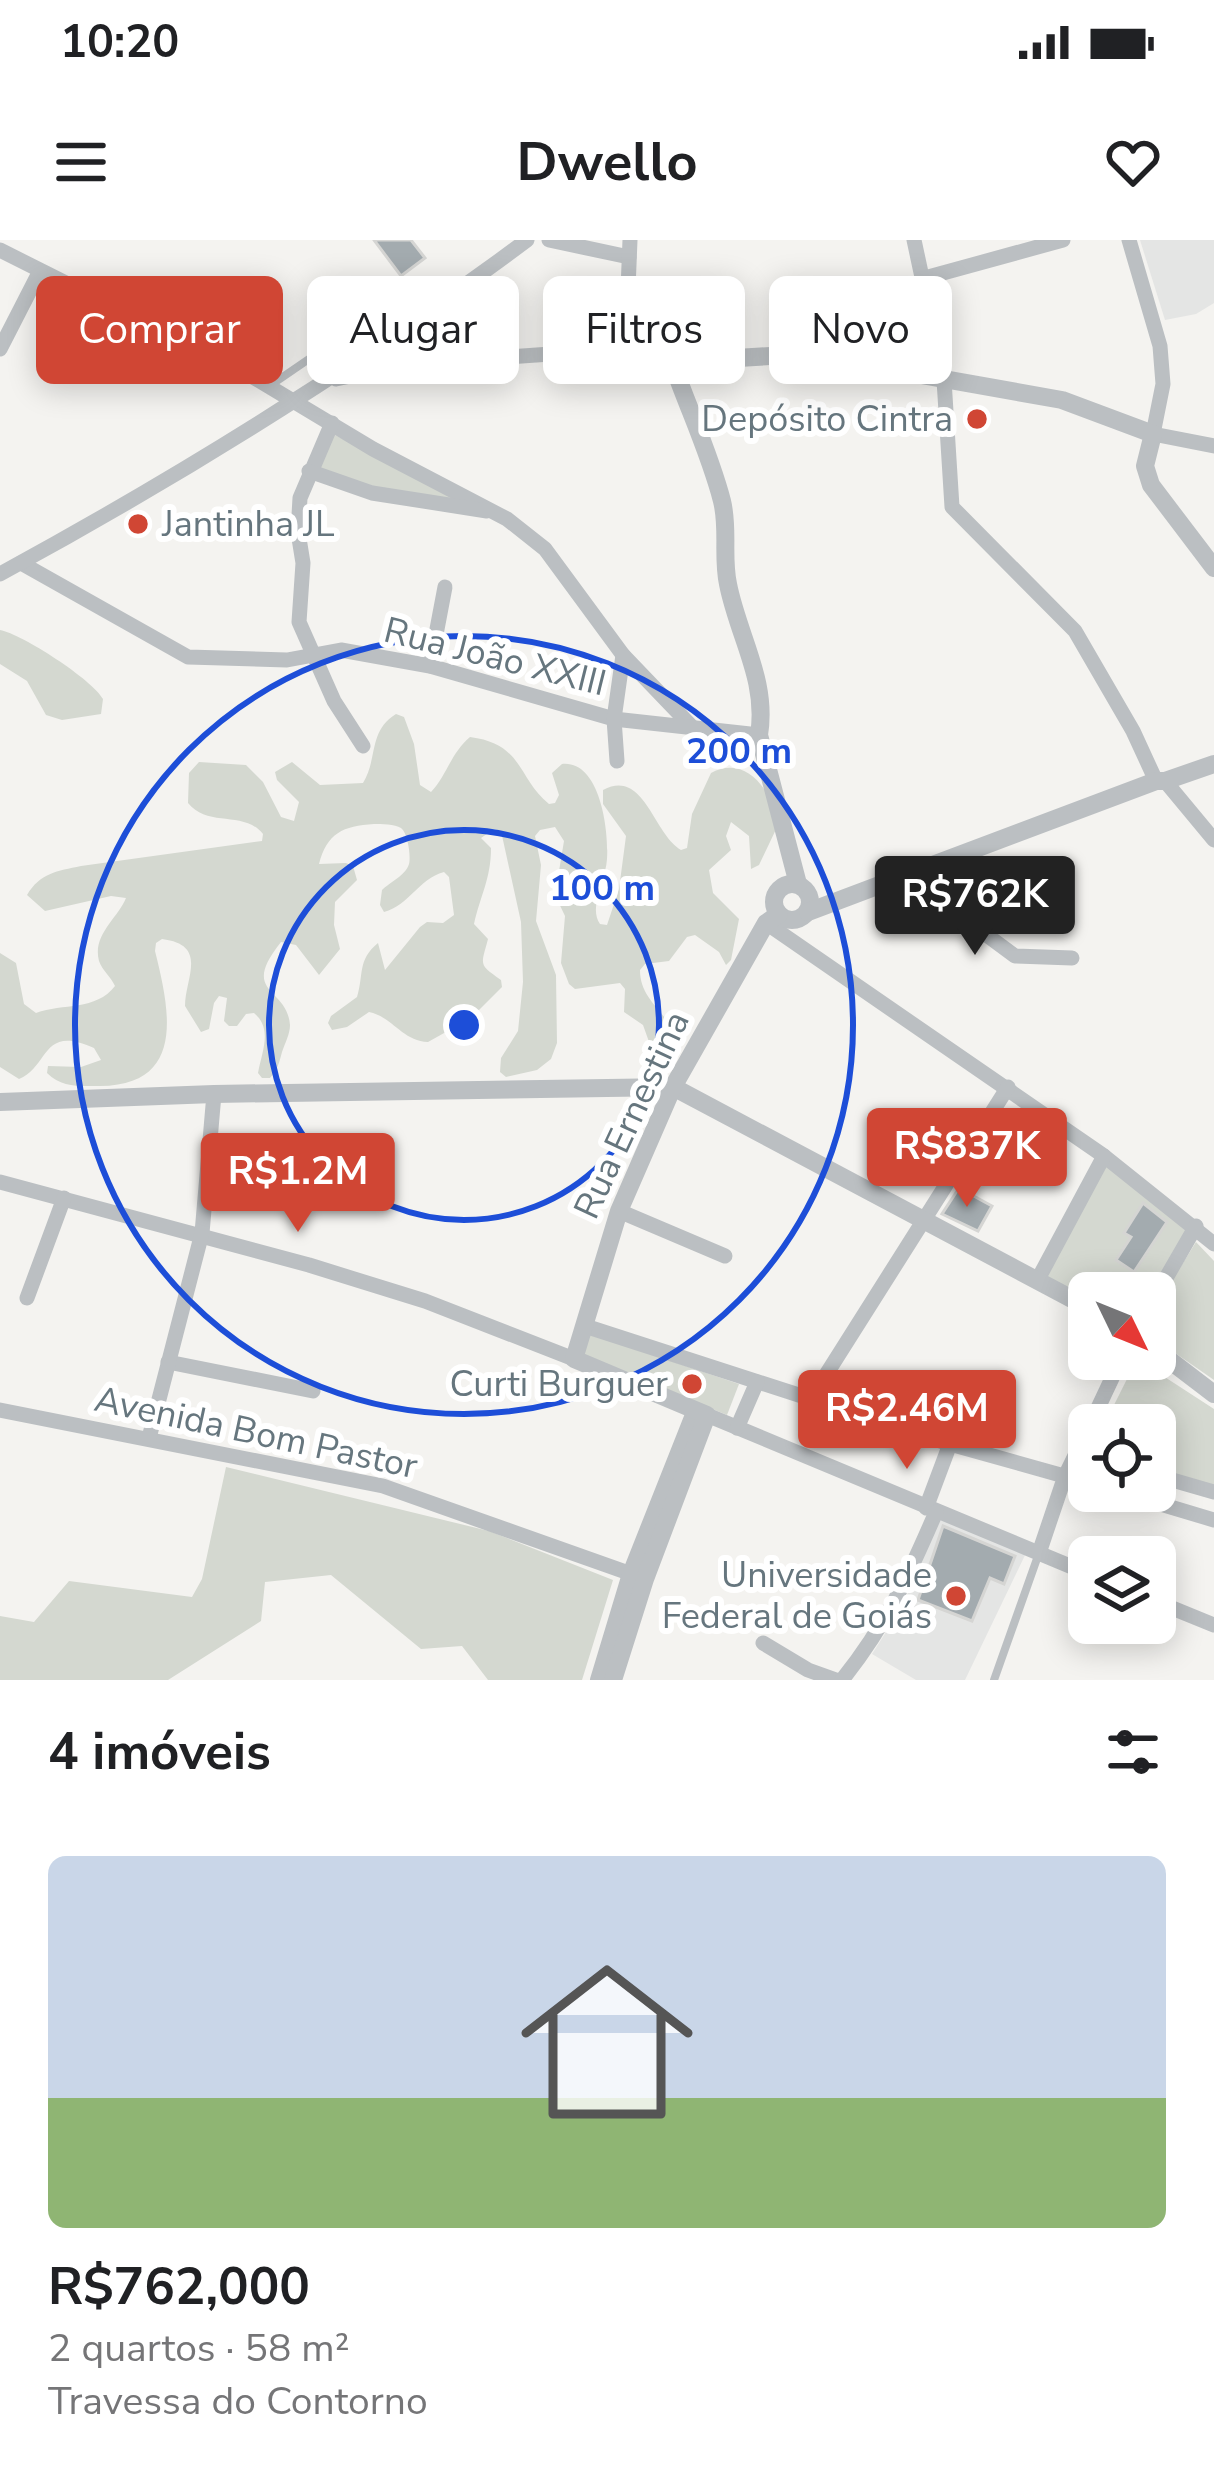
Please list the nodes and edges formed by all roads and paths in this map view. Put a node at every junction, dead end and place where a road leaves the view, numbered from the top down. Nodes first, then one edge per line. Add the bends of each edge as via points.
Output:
1 (527, 240) edge
2 (549, 240) edge
3 (914, 240) edge
4 (1063, 240) edge
5 (1129, 240) edge
6 (629, 249) edge
7 (0, 250) edge
8 (40, 271) junction
9 (476, 276) edge
10 (920, 276) edge
11 (932, 276) edge
12 (0, 349) edge
13 (543, 355) edge
14 (307, 361) edge
15 (952, 381) edge
16 (316, 384) edge
17 (680, 384) edge
18 (944, 384) edge
19 (269, 387) junction
20 (310, 388) junction
21 (293, 400) junction
22 (332, 423) junction
23 (1154, 434) junction
24 (1214, 446) edge
25 (309, 471) junction
26 (488, 511) junction
27 (21, 563) junction
28 (1214, 568) edge
29 (0, 574) edge
30 (445, 587) dead end
31 (311, 654) junction
32 (623, 655) junction
33 (430, 666) junction
34 (614, 719) junction
35 (692, 727) junction
36 (759, 735) junction
37 (363, 746) dead end
38 (616, 760) dead end
39 (1214, 764) edge
40 (1161, 781) junction
41 (1214, 840) edge
42 (914, 871) junction
43 (798, 884) junction
44 (808, 911) junction
45 (772, 919) junction
46 (1072, 958) dead end
47 (673, 1088) junction
48 (1007, 1088) junction
49 (214, 1094) junction
50 (0, 1102) edge
51 (1104, 1156) junction
52 (0, 1181) edge
53 (64, 1198) junction
54 (619, 1211) junction
55 (925, 1220) junction
56 (1196, 1226) junction
57 (202, 1233) junction
58 (1214, 1244) edge
59 (725, 1256) dead end
60 (1170, 1272) edge
61 (1037, 1281) junction
62 (1068, 1297) edge
63 (27, 1298) dead end
64 (585, 1326) junction
65 (574, 1359) junction
66 (168, 1362) junction
67 (1176, 1365) edge
68 (757, 1382) junction
69 (313, 1391) dead end
70 (1214, 1394) edge
71 (810, 1400) junction
72 (0, 1411) edge
73 (701, 1413) junction
74 (737, 1428) junction
75 (149, 1438) junction
76 (950, 1444) junction
77 (1068, 1472) edge
78 (1065, 1476) junction
79 (1068, 1477) edge
80 (1176, 1481) edge
81 (1214, 1492) edge
82 (1176, 1509) edge
83 (931, 1510) junction
84 (1214, 1520) edge
85 (1039, 1553) junction
86 (1068, 1565) edge
87 (638, 1576) junction
88 (1176, 1609) edge
89 (1214, 1625) edge
90 (763, 1643) dead end
91 (599, 1680) edge
92 (613, 1680) edge
93 (839, 1680) edge
94 (994, 1680) edge

1 - 9 street
2 - 6 street
3 - 10 street
4 - 11 street
5 - 23 street via 1160,346
7 - 8 street
8 - 12 street
8 - 19 street
13 - 20 street via 409,364
14 - 19 lane
15 - 23 street via 1062,400
16 - 20 street
17 - 36 street via 722,501 726,578 761,687
18 - 40 street via 952,507 1075,631
19 - 21 street
20 - 21 street
21 - 22 street
21 - 27 street
22 - 25 street
22 - 26 street
23 - 24 street
23 - 28 street via 1144,466 1151,485
25 - 26 street via 372,493
25 - 31 street via 298,532 299,622
26 - 32 street via 545,549
27 - 29 street
27 - 31 street, Rua João XXIII via 188,658
30 - 33 street
31 - 33 street, Rua João XXIII via 341,650
31 - 37 street
32 - 34 street
32 - 35 street
33 - 34 street, Rua João XXIII
34 - 35 street, Rua João XXIII
34 - 38 street
35 - 36 street, Rua João XXIII
36 - 43 street
39 - 40 street
40 - 41 street
40 - 42 street
42 - 44 street
42 - 46 street via 1015,956
43 - 44 street via 807,891
43 - 45 street via 778,890
44 - 45 street via 801,919
45 - 47 street, Rua Ernestina
45 - 48 street
47 - 49 street
47 - 54 street, Rua Ernestina
47 - 55 street
48 - 51 street
48 - 55 street
49 - 50 street
49 - 57 street
51 - 56 street
51 - 61 street
52 - 53 street
53 - 57 street
53 - 63 street
54 - 59 street
54 - 64 street, Rua Ernestina
55 - 61 street
55 - 71 street
56 - 58 street
56 - 60 street
57 - 65 street via 425,1301
57 - 66 street
61 - 62 street
64 - 65 street, Rua Ernestina
64 - 68 street
65 - 73 street
66 - 69 street
66 - 75 street
67 - 70 street
68 - 71 street
68 - 74 street
71 - 76 street
72 - 75 street, Avenida Bom Pastor
73 - 74 street
73 - 87 street
74 - 83 street
75 - 87 street, Avenida Bom Pastor via 383,1486
76 - 78 street
76 - 83 street
77 - 78 street
78 - 79 street
78 - 85 street
80 - 81 street
82 - 84 street
83 - 85 street
83 - 93 street via 896,1602
85 - 86 street
85 - 94 lane
87 - 91 street
87 - 92 street
88 - 89 street
90 - 93 street

